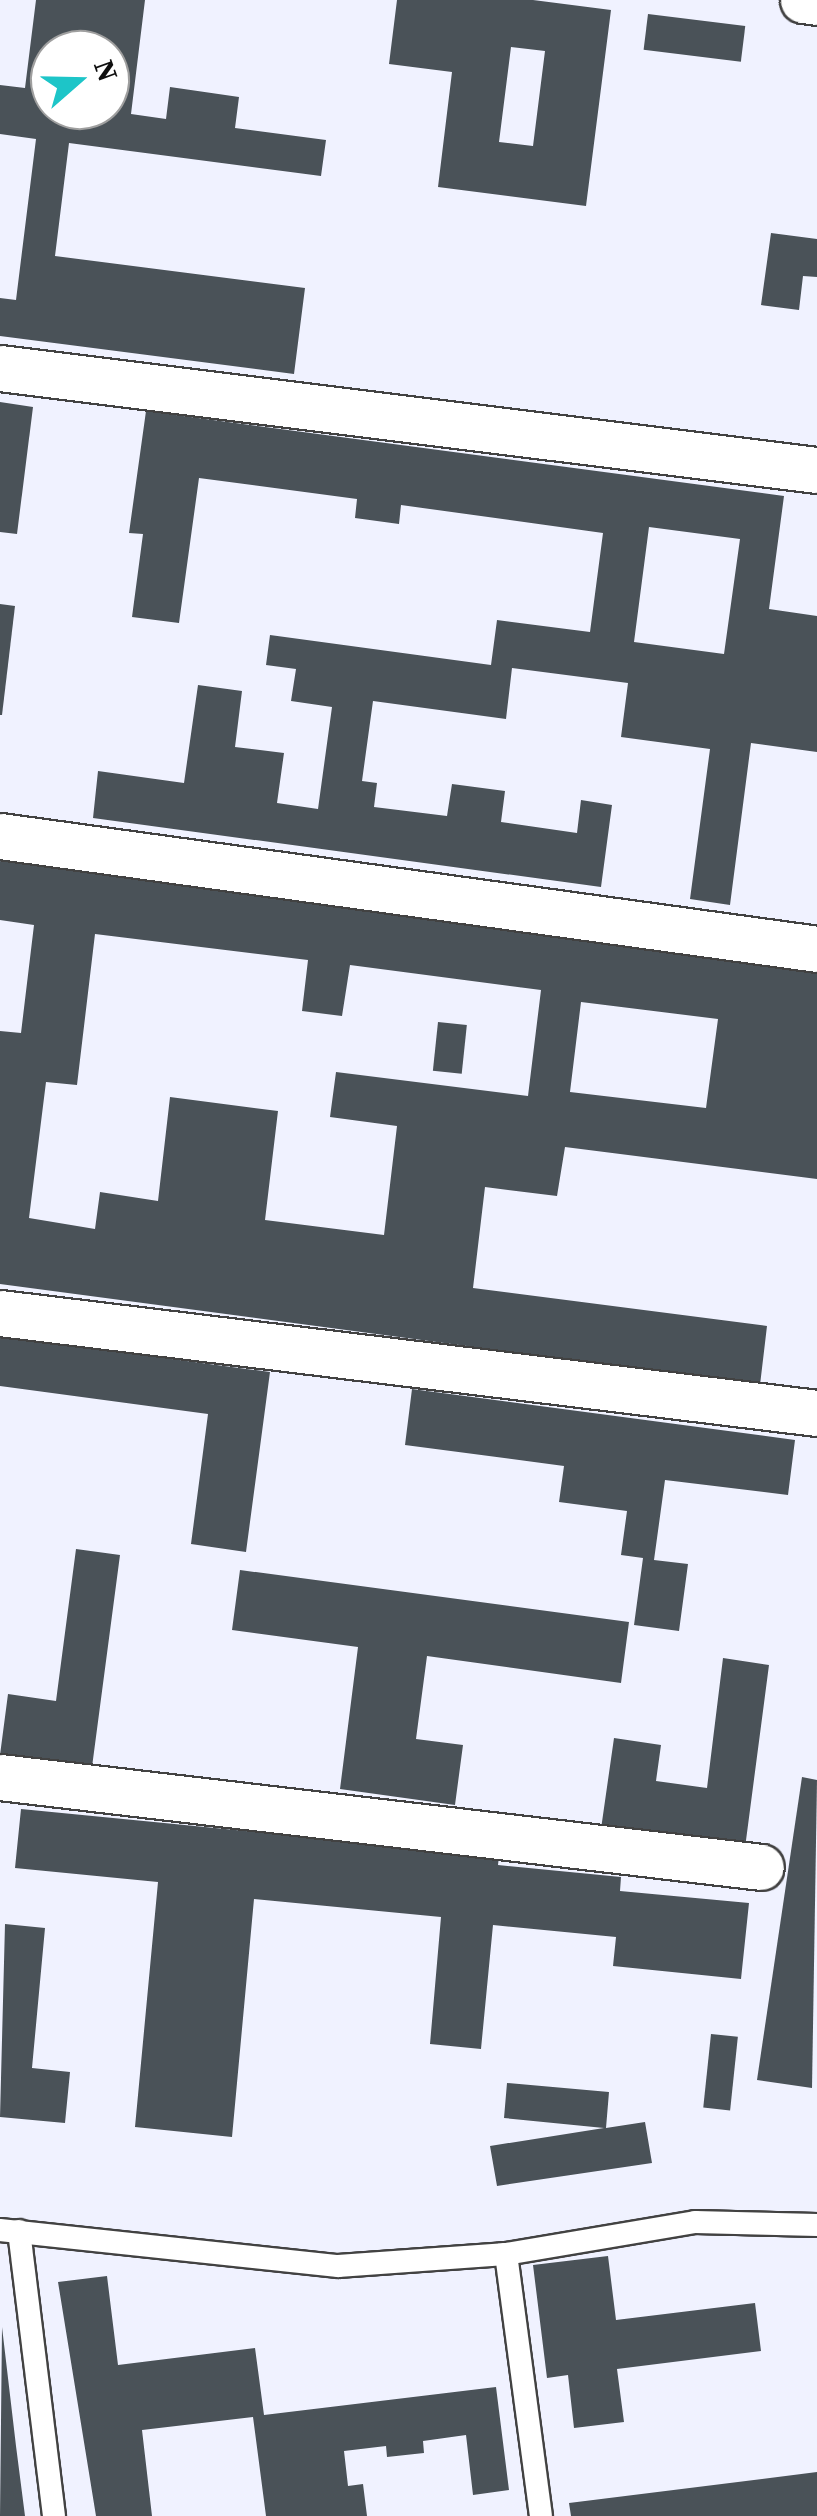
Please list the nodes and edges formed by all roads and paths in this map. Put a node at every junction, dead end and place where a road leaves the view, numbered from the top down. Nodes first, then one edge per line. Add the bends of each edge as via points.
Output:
1 (803, 0) edge
2 (817, 2) edge
3 (0, 368) edge
4 (817, 470) edge
5 (0, 836) edge
6 (817, 949) edge
7 (0, 1312) edge
8 (817, 1413) edge
9 (0, 1777) edge
10 (761, 1867) dead end
11 (817, 2224) edge
12 (9, 2230) edge
13 (506, 2254) junction
14 (54, 2516) edge
15 (541, 2516) edge

1 - 2 street
3 - 4 street
5 - 6 street
7 - 8 street
9 - 10 street
11 - 13 lane via 695,2222
12 - 13 lane via 338,2266
12 - 14 lane
13 - 15 lane

